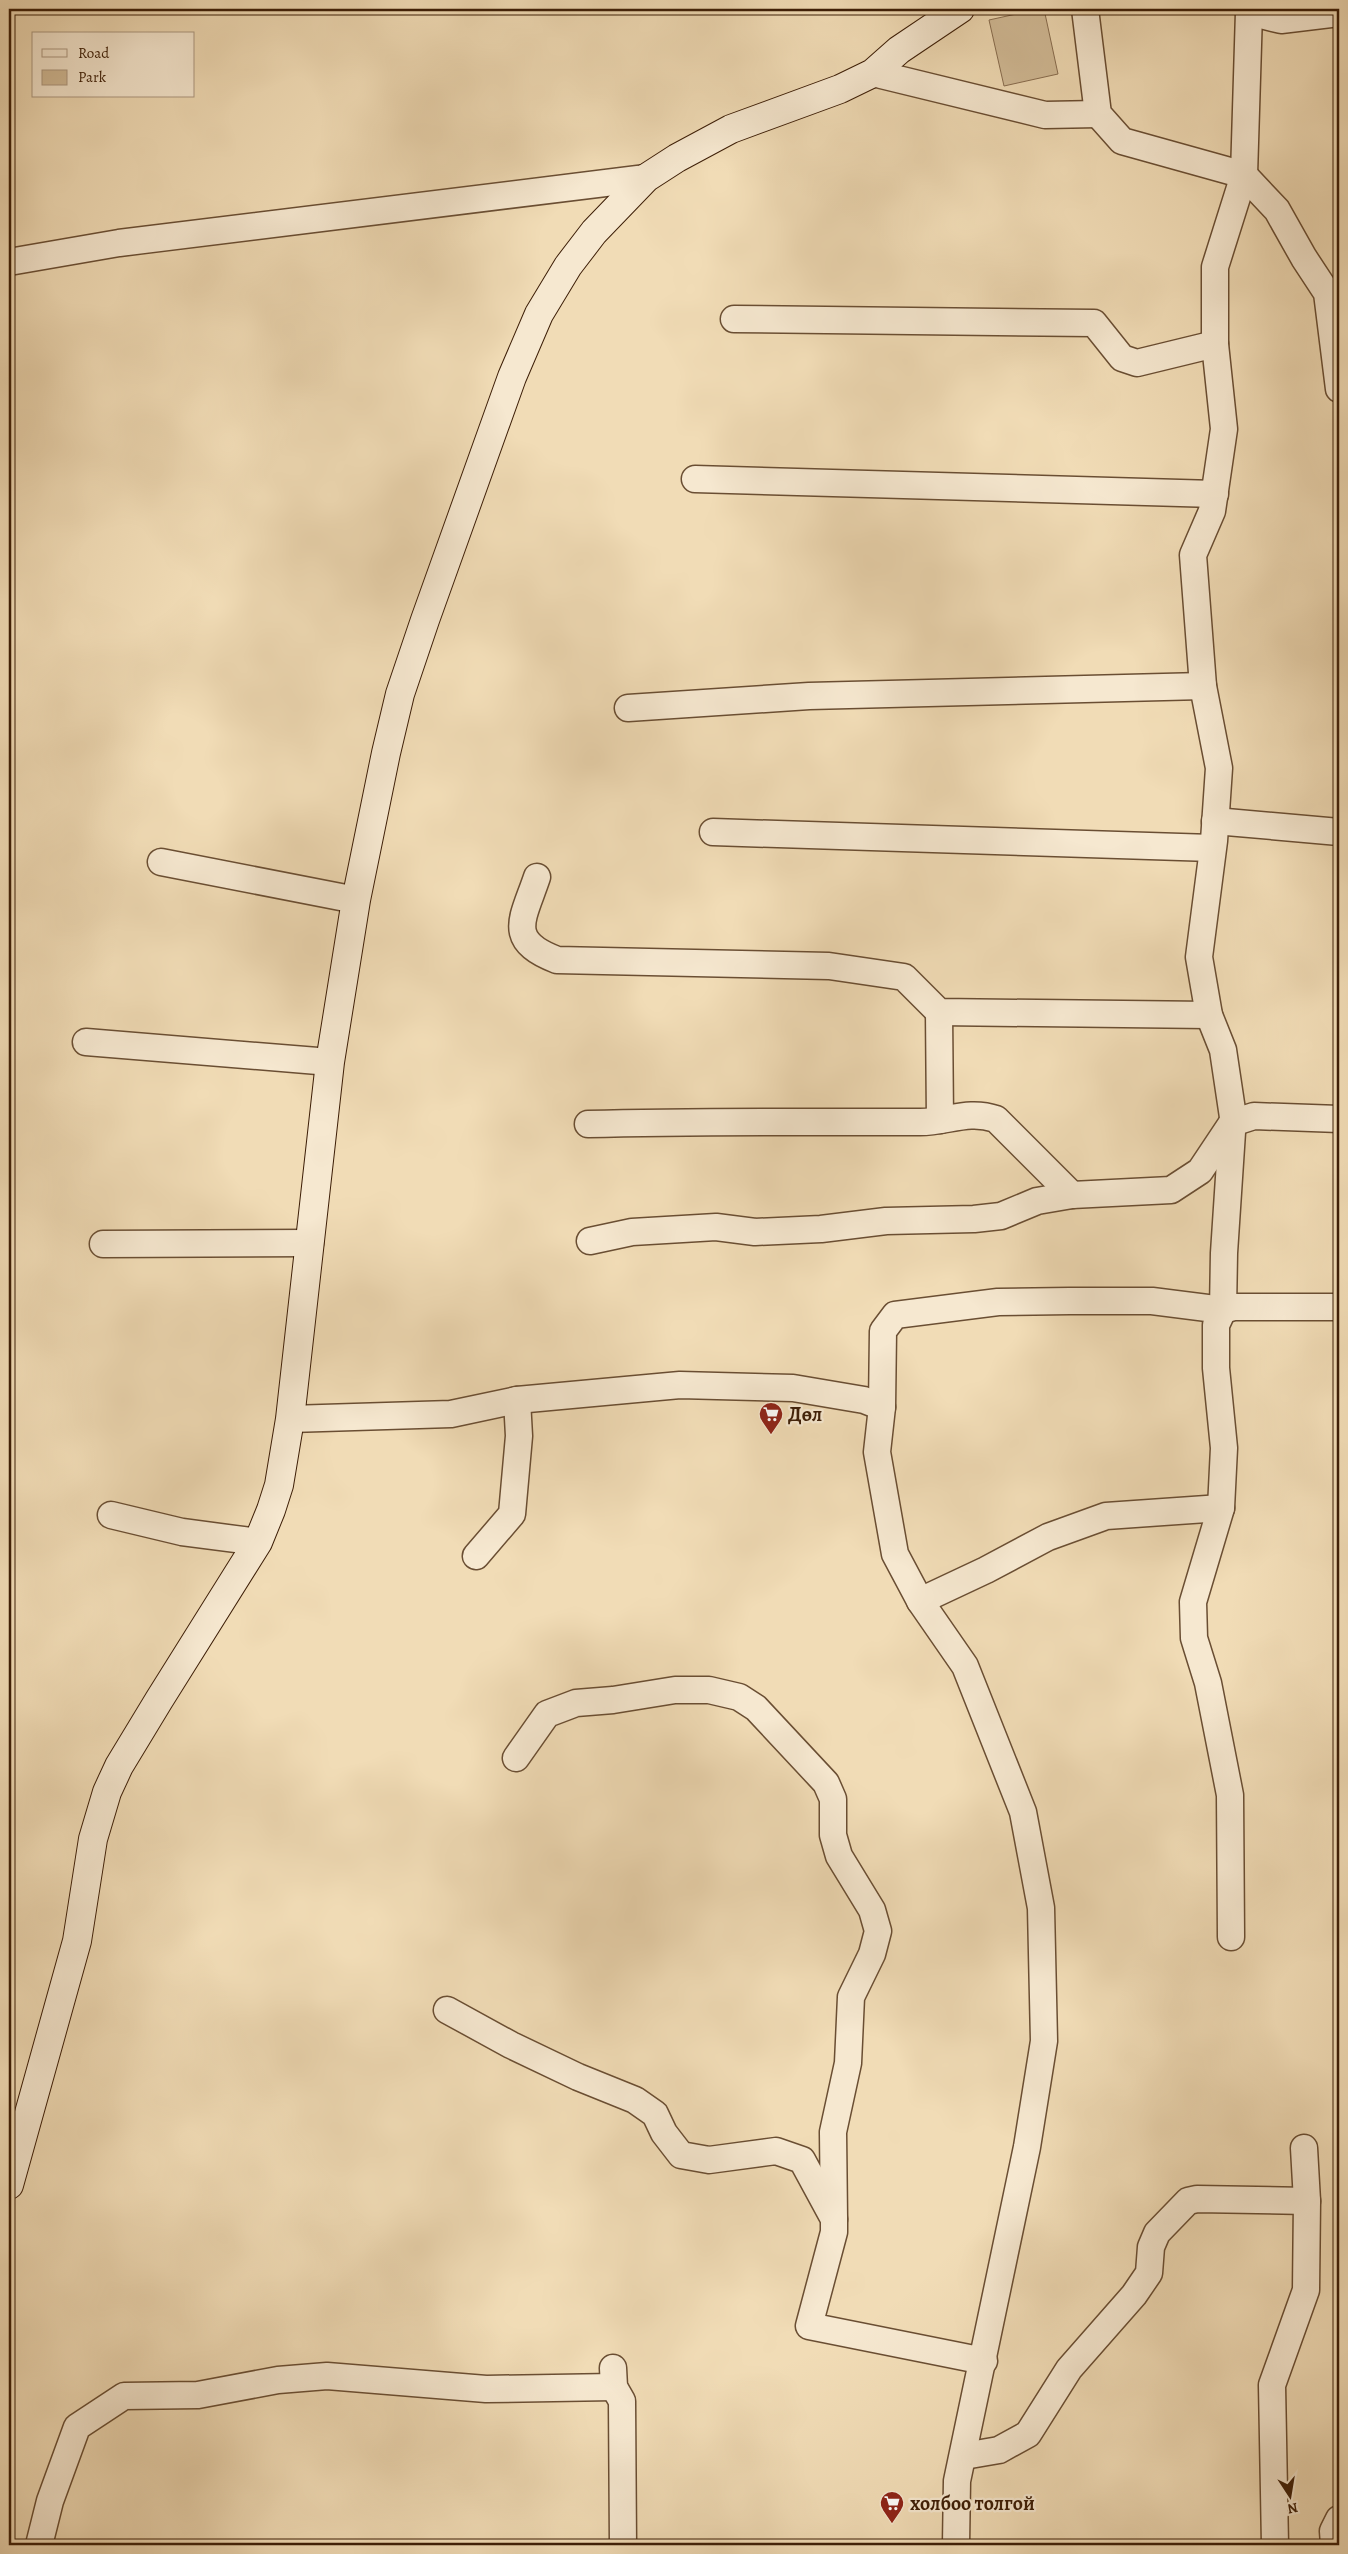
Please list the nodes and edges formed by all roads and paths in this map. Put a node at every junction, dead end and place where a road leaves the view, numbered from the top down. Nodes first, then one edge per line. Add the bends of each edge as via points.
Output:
1 (960, 9) edge
2 (1085, 9) edge
3 (1248, 10) edge
4 (1339, 13) edge
5 (873, 73) junction
6 (1098, 114) junction
7 (1244, 175) junction
8 (646, 178) junction
9 (9, 262) edge
10 (1333, 289) edge
11 (734, 319) dead end
12 (1215, 344) junction
13 (1339, 389) edge
14 (695, 480) dead end
15 (1214, 494) junction
16 (1203, 686) junction
17 (628, 708) dead end
18 (1215, 821) junction
19 (713, 832) dead end
20 (1339, 832) edge
21 (1212, 848) junction
22 (161, 862) dead end
23 (537, 877) dead end
24 (356, 900) junction
25 (939, 1012) junction
26 (1209, 1015) junction
27 (86, 1042) dead end
28 (330, 1062) junction
29 (1339, 1119) edge
30 (940, 1120) junction
31 (1232, 1123) junction
32 (588, 1124) dead end
33 (1072, 1194) junction
34 (590, 1241) dead end
35 (310, 1243) junction
36 (103, 1244) dead end
37 (1339, 1308) edge
38 (1223, 1310) junction
39 (517, 1400) junction
40 (882, 1407) junction
41 (290, 1419) junction
42 (1221, 1508) junction
43 (111, 1515) dead end
44 (258, 1542) junction
45 (476, 1556) dead end
46 (920, 1601) junction
47 (516, 1758) dead end
48 (1231, 1937) dead end
49 (447, 2010) dead end
50 (1304, 2148) dead end
51 (9, 2185) edge
52 (1307, 2201) junction
53 (834, 2219) junction
54 (984, 2361) junction
55 (964, 2456) junction
56 (1339, 2519) edge
57 (39, 2545) edge
58 (623, 2545) edge
59 (956, 2545) edge
60 (1275, 2545) edge
61 (1334, 2545) edge

1 - 5 street via 899,50
2 - 6 street
3 - 4 street via 1280,20
3 - 7 street
5 - 6 street via 1045,115
5 - 8 street via 840,89 732,129
6 - 7 street via 1122,141
7 - 10 street via 1277,210 1304,258
7 - 12 street via 1215,267
8 - 9 street via 119,243
8 - 24 street via 594,232 568,266 539,314 512,377 400,694
10 - 13 street
11 - 12 street via 1094,323 1122,358 1136,362
12 - 15 street via 1224,429
14 - 15 street
15 - 16 street via 1212,510 1193,555
16 - 17 street via 809,696
16 - 18 street via 1219,768
18 - 20 street
18 - 21 street
19 - 21 street
21 - 26 street via 1200,957
22 - 24 street
23 - 25 street via 521,925 524,940 539,953 556,960 829,966 904,977
24 - 28 street
25 - 26 street
25 - 30 street
26 - 31 street via 1223,1050
27 - 28 street
28 - 35 street
29 - 31 street via 1254,1116
30 - 32 street via 704,1120
30 - 33 street via 980,1114 996,1119
31 - 33 street via 1200,1171 1171,1190
31 - 38 street
33 - 34 street via 1037,1201 1001,1216 974,1219 886,1221 821,1229 755,1232 698,1228 632,1232
35 - 36 street
35 - 41 street
37 - 38 street via 1234,1307
38 - 40 street via 1152,1301 998,1302 895,1315 883,1331
38 - 42 street via 1216,1325 1216,1368 1224,1448
39 - 40 street via 680,1385 730,1385 793,1388 864,1400
39 - 41 street via 451,1414
39 - 45 street via 519,1436 512,1514
40 - 46 street via 877,1452 895,1554
41 - 44 street via 279,1485
42 - 46 street via 1106,1516 1048,1537
42 - 48 street via 1193,1602 1194,1638 1208,1683 1230,1794
43 - 44 street via 182,1532
44 - 51 street via 119,1766 107,1792 92,1839 77,1941
46 - 54 street via 965,1666 1023,1812 1041,1908 1044,2041 1027,2147
47 - 53 street via 547,1714 576,1702 675,1690 709,1690 739,1697 756,1708 826,1783 833,1799 833,1835 839,1856 872,1910 878,1931 872,1954 851,1996 848,2063 833,2132
49 - 53 street via 536,2057 635,2100 655,2114 664,2133 681,2155 709,2160 776,2151 802,2160
50 - 52 street
52 - 55 street via 1188,2201 1157,2233 1151,2247 1149,2273 1134,2295 1069,2369 1028,2434 998,2450
52 - 60 street via 1306,2290 1272,2385
53 - 54 street via 834,2232 809,2326
54 - 55 street
55 - 59 street via 957,2480
56 - 61 street via 1333,2531
57 - 58 street via 50,2501 77,2427 124,2396 198,2395 278,2380 326,2376 486,2389 613,2378 622,2401

